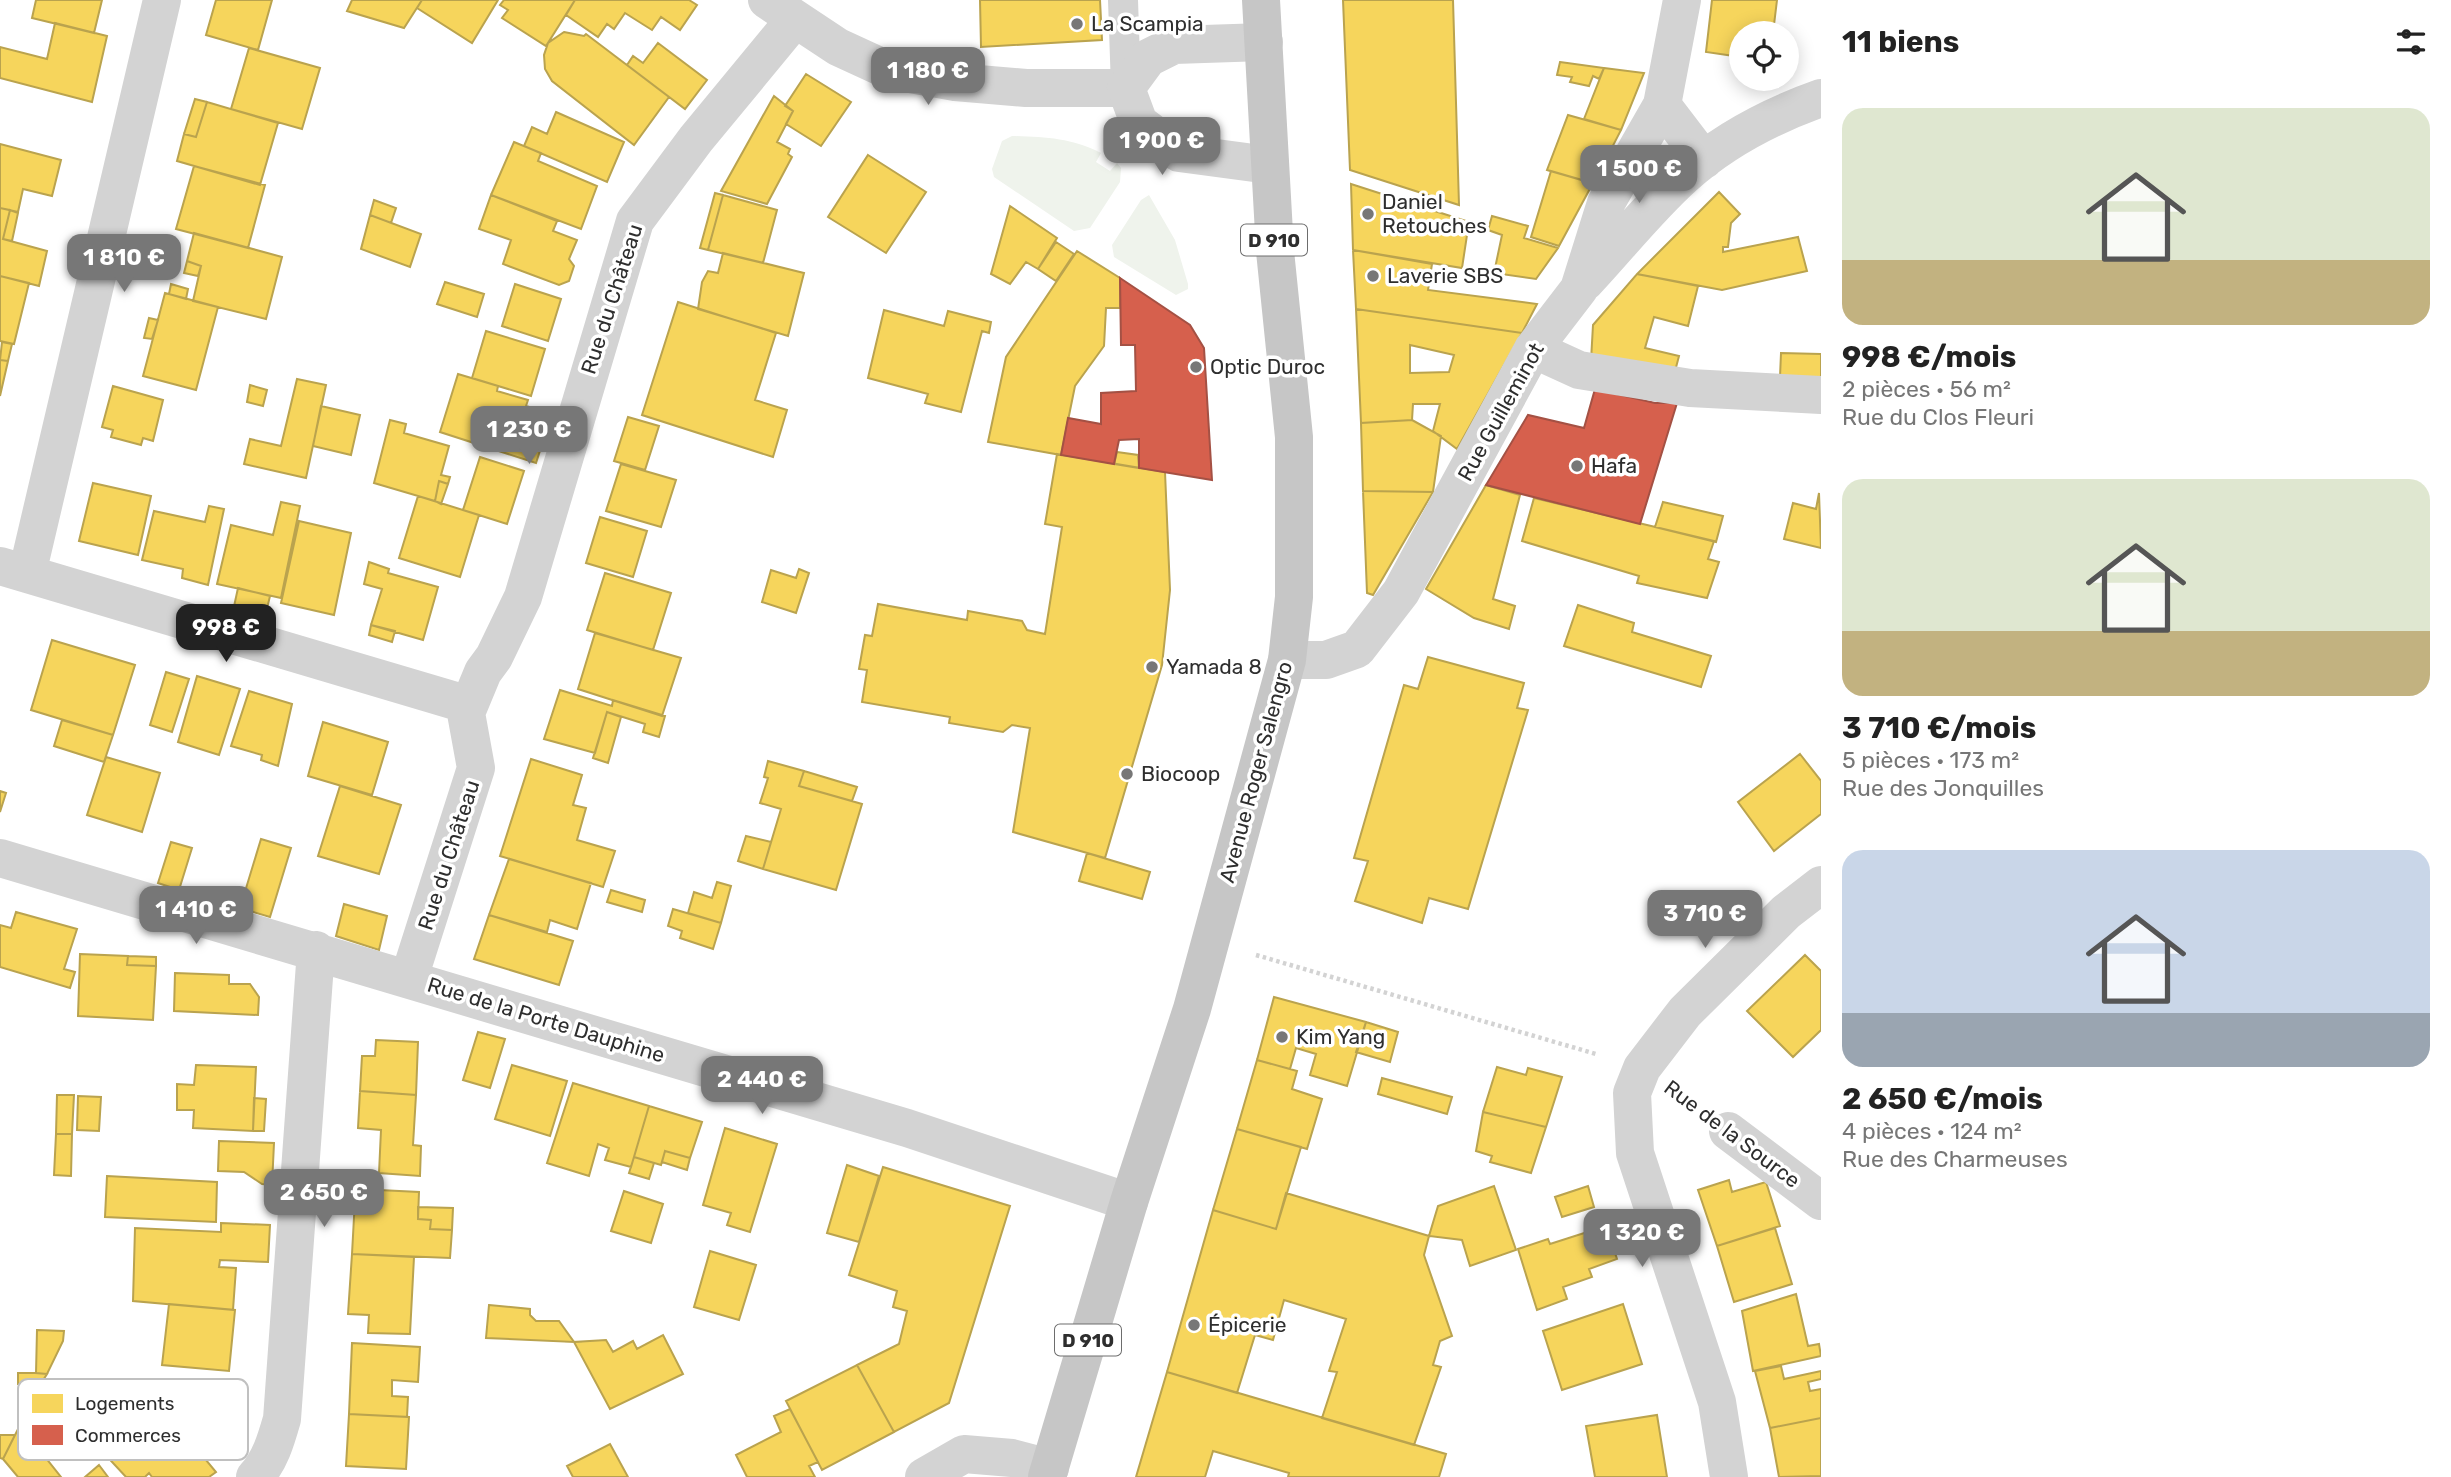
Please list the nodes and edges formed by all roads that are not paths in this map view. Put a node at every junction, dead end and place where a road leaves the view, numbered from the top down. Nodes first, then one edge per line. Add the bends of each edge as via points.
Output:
1 (162, 0) edge
2 (1123, 0) edge
3 (1261, 0) edge
4 (1682, 0) edge
5 (781, 9) edge
6 (1264, 42) junction
7 (1126, 88) junction
8 (1821, 98) edge
9 (1662, 105) junction
10 (1703, 160) junction
11 (1269, 165) junction
12 (1579, 289) junction
13 (1534, 349) junction
14 (1821, 395) edge
15 (13, 570) edge
16 (1287, 660) junction
17 (468, 705) junction
18 (0, 858) edge
19 (1821, 885) edge
20 (316, 950) junction
21 (410, 978) junction
22 (1728, 1131) dead end
23 (1821, 1200) edge
24 (1129, 1202) junction
25 (1049, 1472) edge
26 (255, 1477) edge
27 (924, 1477) edge
28 (1729, 1477) edge

1 - 15 street
2 - 7 lane
3 - 6 main road, Avenue Roger Salengro / D 910
4 - 9 street, Rue Guilleminot
5 - 7 street via 838,47 888,70 1014,87
5 - 17 street, Rue du Château via 696,139 635,221 523,597
6 - 7 street via 1174,46 1148,58
6 - 11 main road, Avenue Roger Salengro / D 910
7 - 11 street via 1139,123 1179,153
8 - 10 street via 1745,133
9 - 10 street
9 - 12 street, Rue Guilleminot via 1606,203
10 - 12 street
11 - 16 main road, Avenue Roger Salengro / D 910 via 1294,437 1294,597
12 - 13 street, Rue Guilleminot
13 - 14 street via 1579,370 1678,386
13 - 16 street, Rue Guilleminot via 1401,592 1381,619 1357,649 1326,660
15 - 17 street
16 - 24 main road, Avenue Roger Salengro / D 910 via 1211,942
17 - 21 street, Rue du Château via 476,768
18 - 20 street, Rue de la Porte Dauphine
19 - 28 street via 1786,912 1685,1012 1642,1068 1632,1093 1635,1153 1717,1402
20 - 21 street, Rue de la Porte Dauphine
20 - 26 street via 282,1419 274,1447
21 - 24 street, Rue de la Porte Dauphine via 907,1128
22 - 23 street, Rue de la Source
24 - 25 main road, Avenue Roger Salengro / D 910
25 - 27 street via 1012,1458 964,1454

